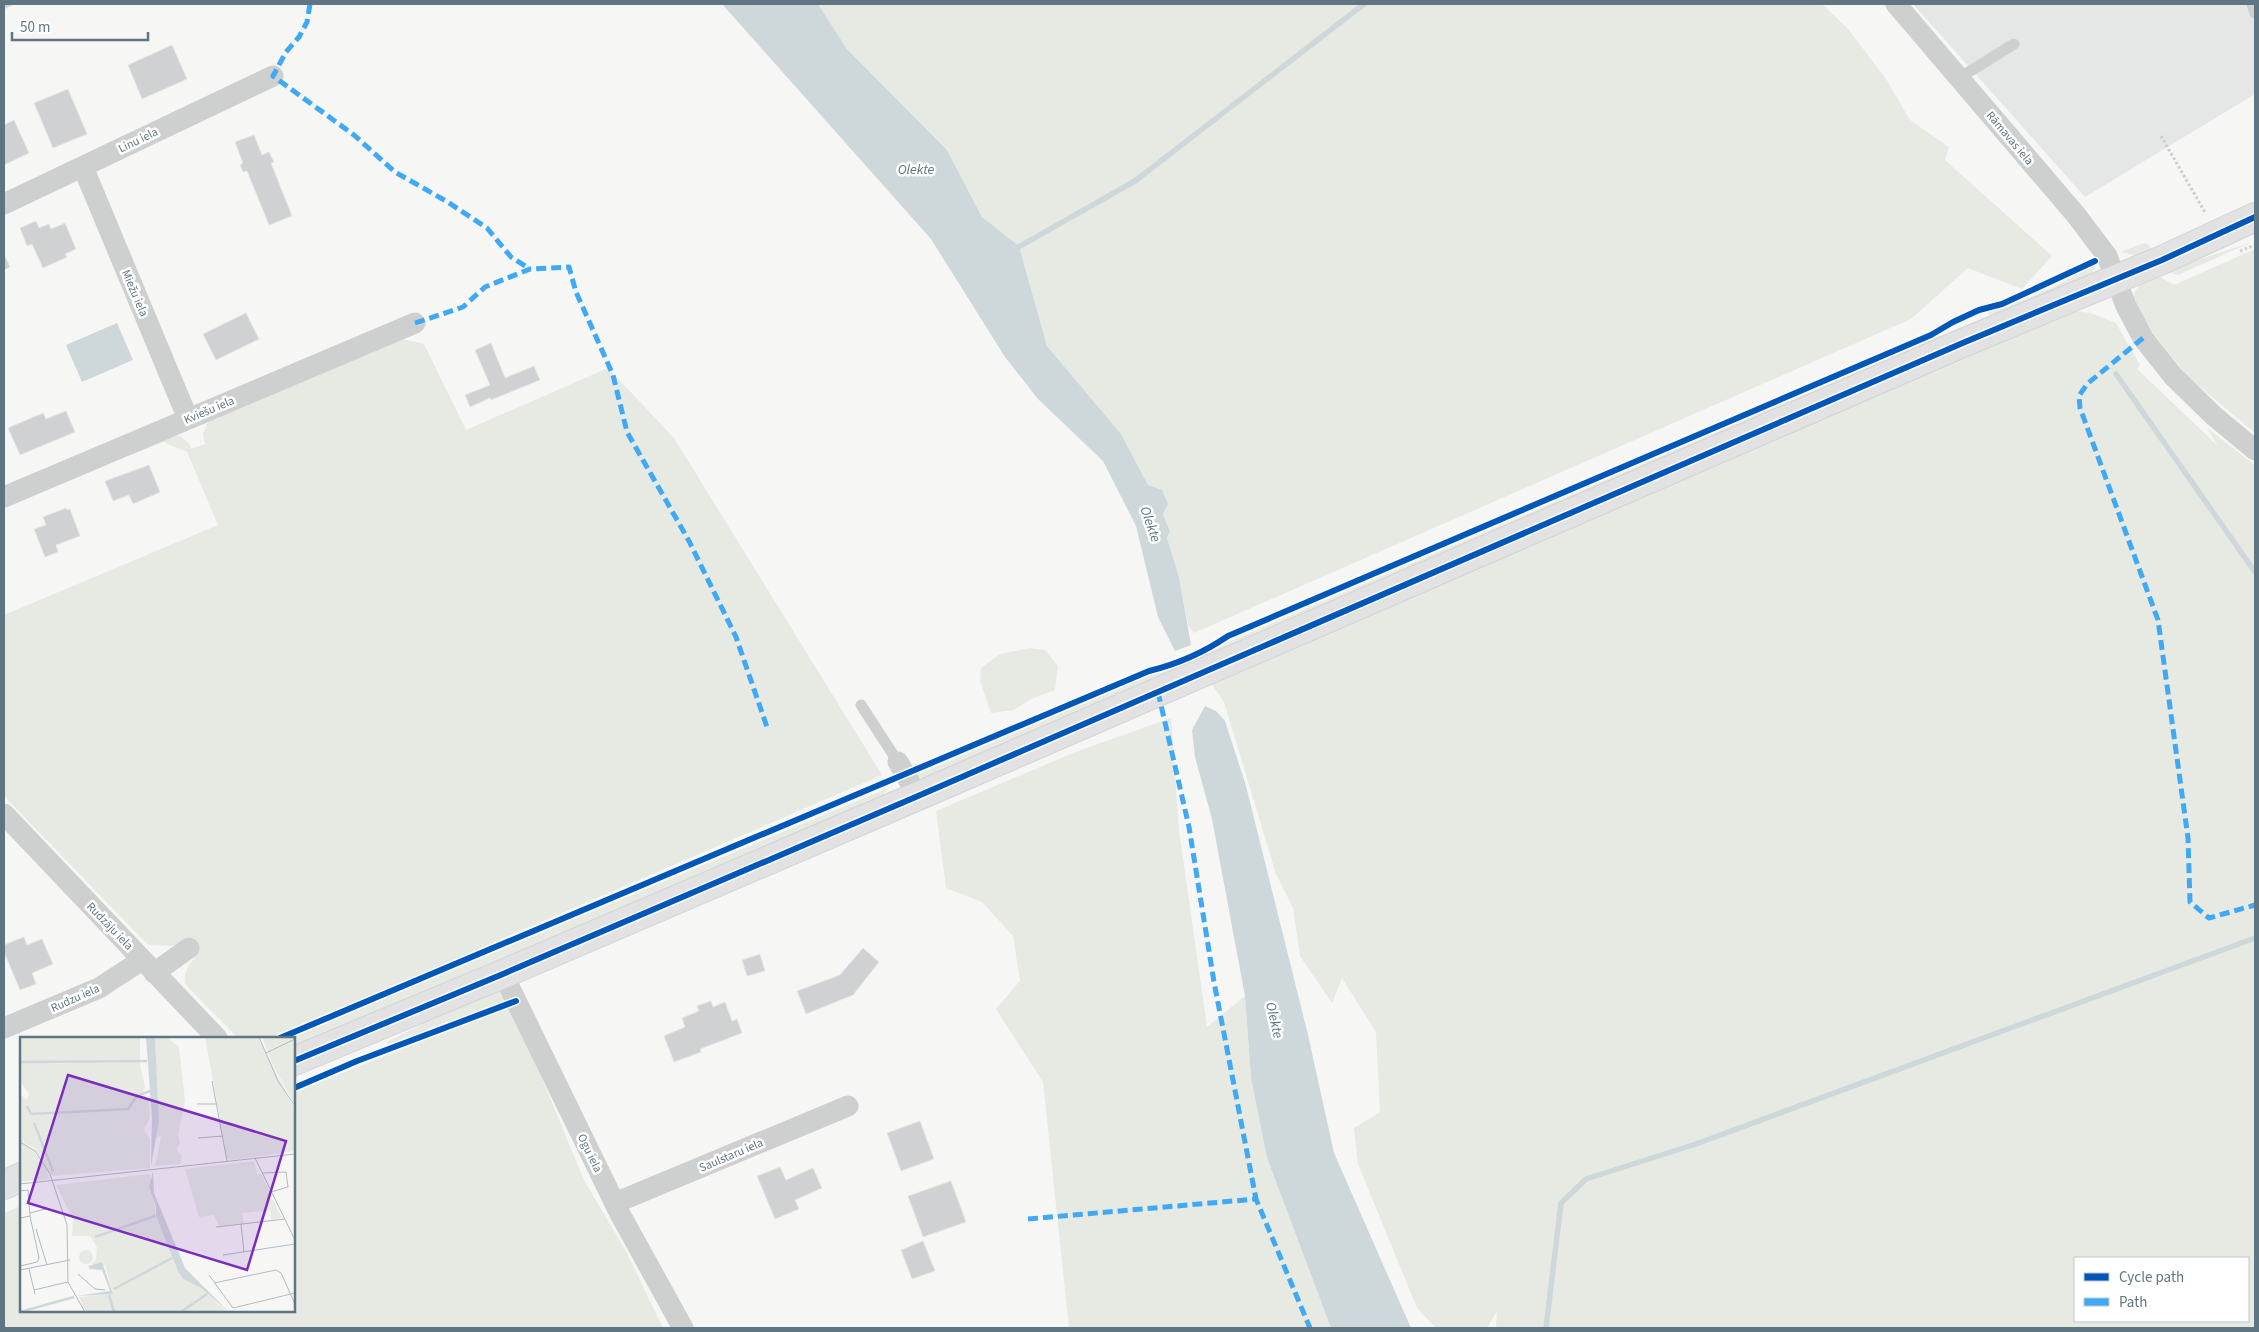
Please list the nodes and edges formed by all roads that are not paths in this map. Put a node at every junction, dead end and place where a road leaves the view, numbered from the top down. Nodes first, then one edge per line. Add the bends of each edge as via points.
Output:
1 (1896, 4) edge
2 (2252, 4) edge
3 (2255, 13) edge
4 (2014, 44) dead end
5 (273, 76) dead end
6 (1959, 78) junction
7 (83, 167) junction
8 (4, 204) edge
9 (2255, 218) edge
10 (2116, 278) junction
11 (415, 322) dead end
12 (188, 419) junction
13 (2255, 450) edge
14 (4, 498) edge
15 (861, 705) dead end
16 (898, 762) joint
17 (918, 796) junction
18 (4, 814) edge
19 (189, 948) dead end
20 (148, 966) junction
21 (503, 974) junction
22 (4, 1028) edge
23 (216, 1037) edge
24 (295, 1061) edge
25 (848, 1106) dead end
26 (20, 1177) edge
27 (4, 1185) edge
28 (615, 1203) junction
29 (683, 1328) edge

1 - 6 street, Rāmavas iela
2 - 3 lane
4 - 6 lane
5 - 7 street, Linu iela
6 - 10 street, Rāmavas iela via 2076,215 2107,256
7 - 8 street, Linu iela
7 - 12 street, Miežu iela
9 - 10 main road
10 - 13 street, Rāmavas iela via 2143,338 2174,376 2214,416
10 - 17 main road
11 - 12 street, Kviešu iela
12 - 14 street, Kviešu iela
15 - 16 lane
16 - 17 street
17 - 21 main road
18 - 20 street, Rudzāju iela
19 - 20 street, Rudzu iela
20 - 22 street, Rudzu iela
20 - 23 street, Rudzāju iela
21 - 24 main road
21 - 28 street, Ogu iela
25 - 28 street, Saulstaru iela
26 - 27 main road
28 - 29 street, Ogu iela

